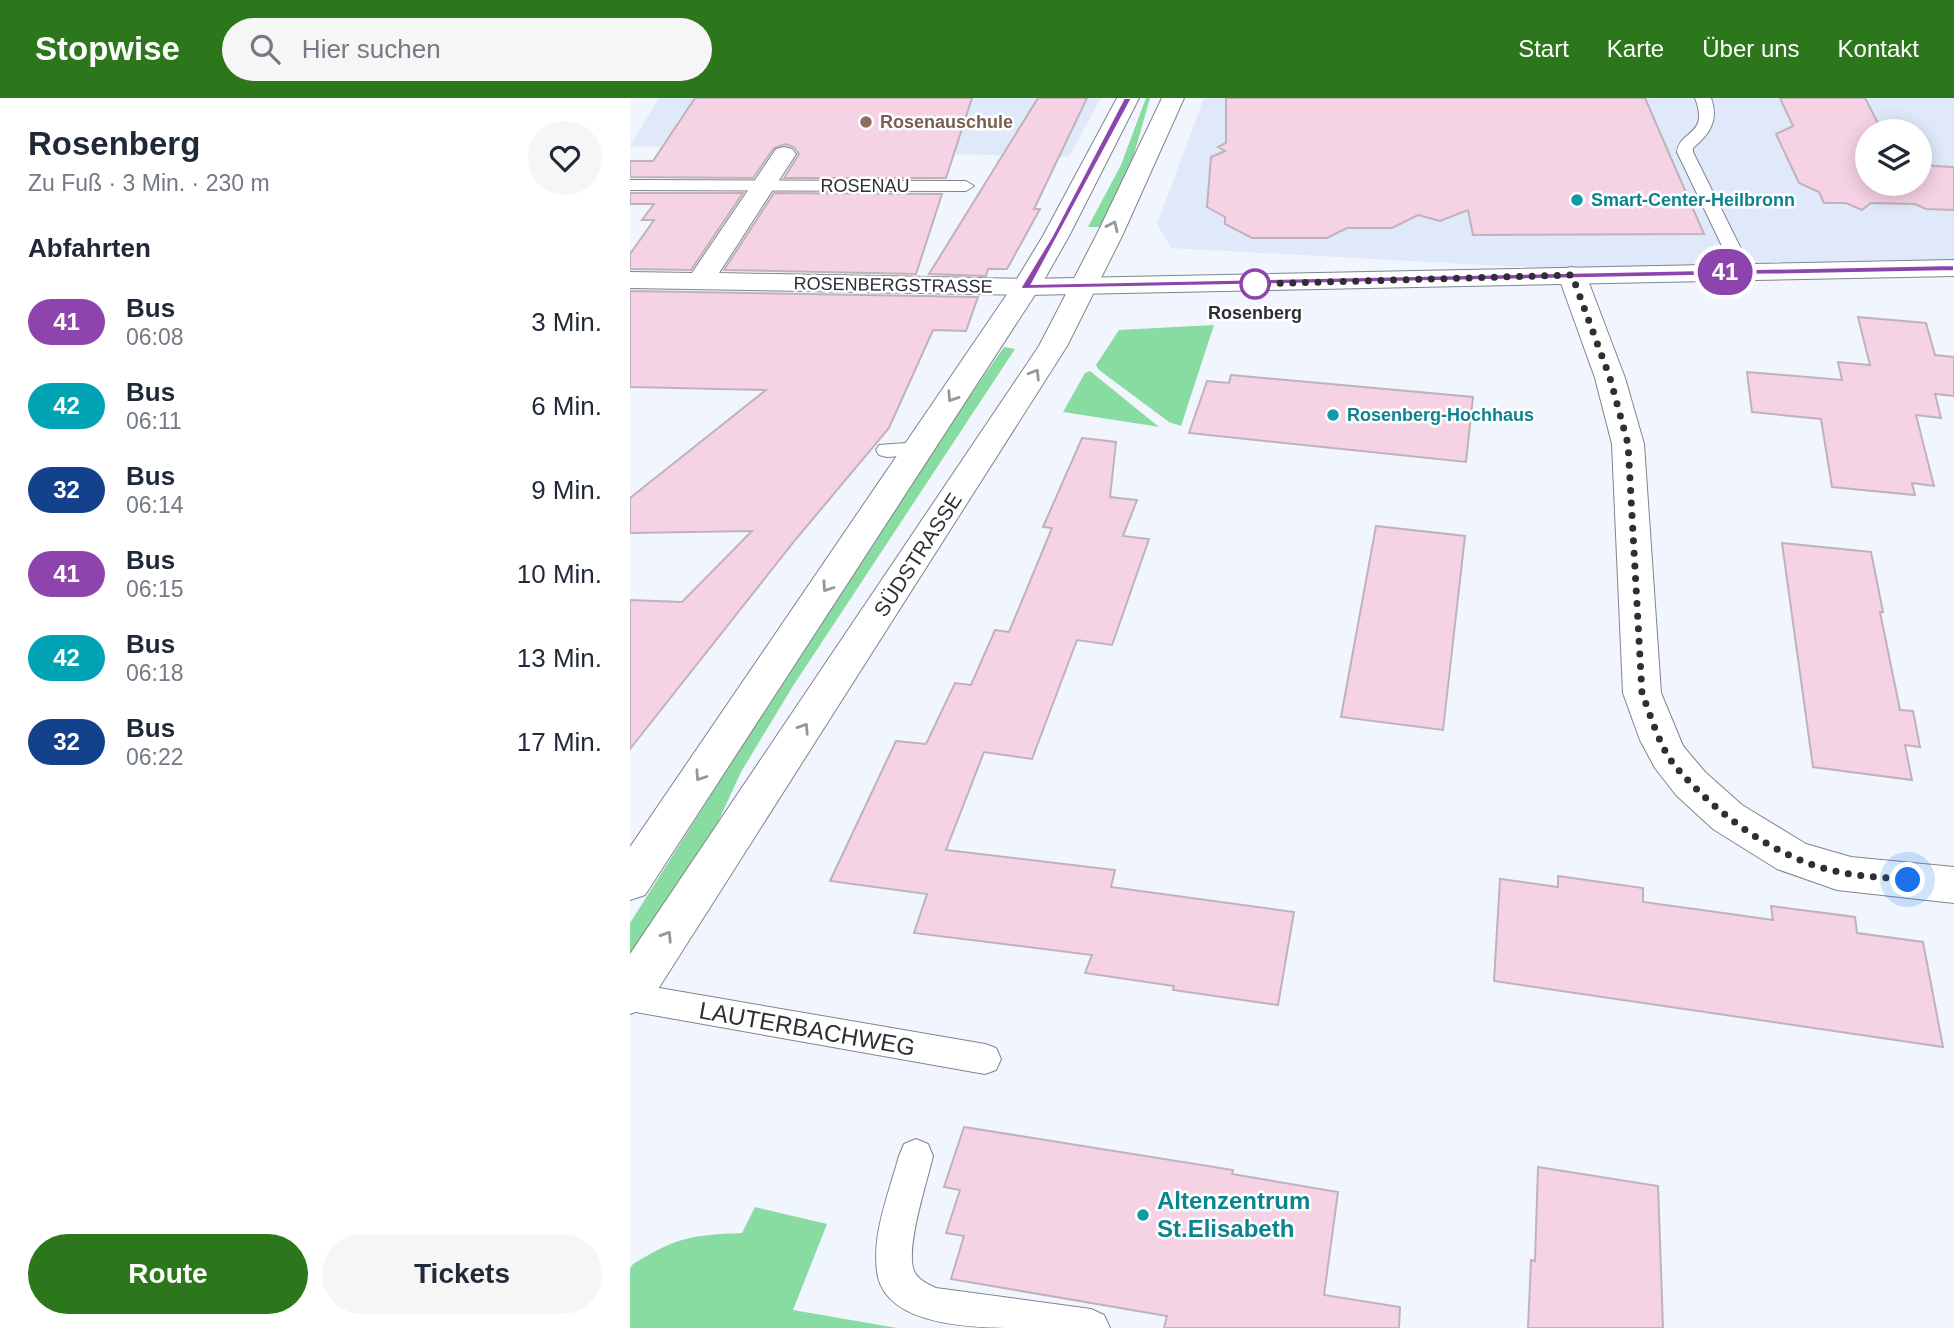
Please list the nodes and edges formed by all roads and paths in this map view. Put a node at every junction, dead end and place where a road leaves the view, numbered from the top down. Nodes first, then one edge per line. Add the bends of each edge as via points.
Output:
1 (1128, 98) edge
2 (1173, 98) edge
3 (1703, 98) edge
4 (784, 154) dead end
5 (630, 185) edge
6 (765, 185) junction
7 (966, 186) dead end
8 (1954, 268) edge
9 (1743, 271) junction
10 (1572, 275) junction
11 (630, 281) edge
12 (700, 282) junction
13 (1026, 287) junction
14 (1082, 287) junction
15 (630, 882) edge
16 (1954, 885) edge
17 (630, 995) edge
18 (985, 1059) dead end
19 (916, 1156) dead end
20 (1091, 1328) edge

1 - 13 street
14 -> 2 street, SÜDSTRASSE
3 - 9 lane via 1709,115 1706,127 1685,152
4 - 6 street
5 - 6 lane, ROSENAU
6 - 7 lane, ROSENAU
6 - 12 street
8 - 9 street, ROSENBERGSTRASSE
9 - 10 street, ROSENBERGSTRASSE
10 - 14 street, ROSENBERGSTRASSE
10 - 16 street via 1610,378 1628,444 1642,693 1674,764 1739,825 1797,860 1838,872
11 - 12 street, ROSENBERGSTRASSE
12 - 13 street, ROSENBERGSTRASSE
13 - 14 street, ROSENBERGSTRASSE
13 -> 15 street via 903,449
17 -> 14 street, SÜDSTRASSE via 1011,413 1053,346
17 - 18 lane, LAUTERBACHWEG
19 - 20 lane via 895,1238 896,1277 909,1295 935,1306

